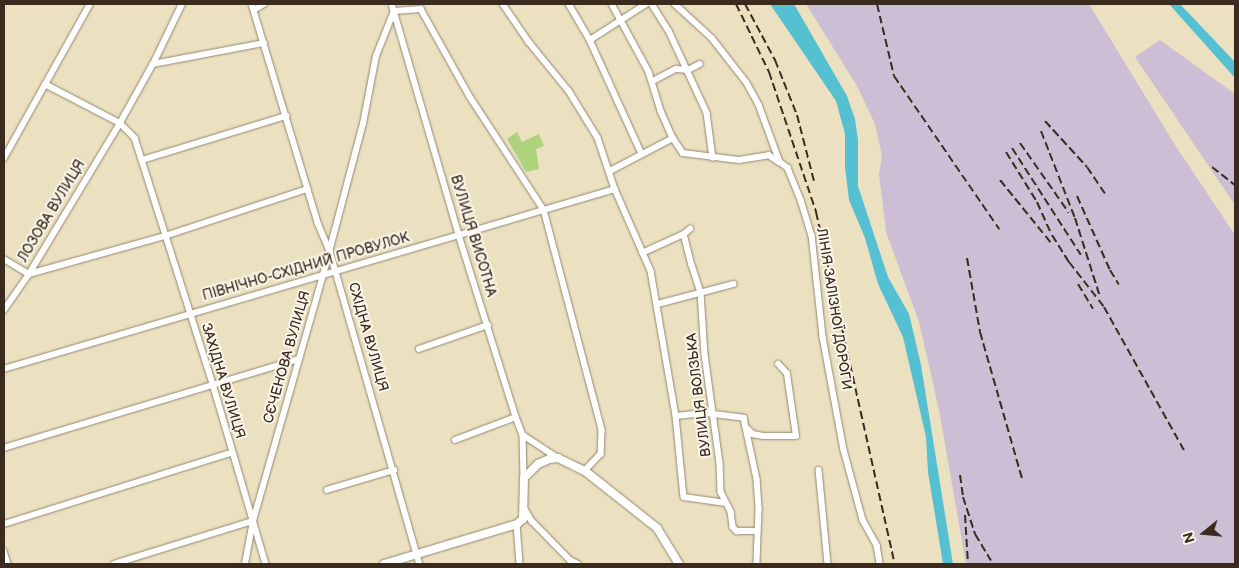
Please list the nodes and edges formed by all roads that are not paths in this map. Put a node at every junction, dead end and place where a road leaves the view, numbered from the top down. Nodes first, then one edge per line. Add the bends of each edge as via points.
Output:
1 (90, 4) edge
2 (182, 4) edge
3 (264, 4) edge
4 (392, 4) edge
5 (503, 4) edge
6 (569, 4) edge
7 (612, 4) edge
8 (646, 4) edge
9 (652, 4) edge
10 (675, 4) edge
11 (253, 7) edge
12 (394, 11) junction
13 (622, 21) junction
14 (590, 40) junction
15 (264, 43) junction
16 (153, 64) junction
17 (700, 64) dead end
18 (688, 70) junction
19 (653, 81) junction
20 (45, 84) junction
21 (286, 116) junction
22 (120, 123) junction
23 (673, 138) junction
24 (642, 154) junction
25 (4, 158) edge
26 (713, 158) junction
27 (142, 160) junction
28 (780, 162) junction
29 (610, 171) junction
30 (307, 189) junction
31 (615, 189) junction
32 (544, 210) junction
33 (690, 228) dead end
34 (684, 234) junction
35 (458, 235) junction
36 (165, 236) junction
37 (328, 248) junction
38 (642, 253) junction
39 (4, 259) edge
40 (335, 271) junction
41 (29, 274) junction
42 (323, 275) junction
43 (733, 284) dead end
44 (701, 293) junction
45 (658, 304) junction
46 (4, 310) edge
47 (189, 314) junction
48 (488, 326) junction
49 (419, 349) dead end
50 (298, 359) junction
51 (778, 364) dead end
52 (4, 369) edge
53 (213, 384) junction
54 (714, 415) junction
55 (676, 416) junction
56 (516, 417) junction
57 (745, 426) junction
58 (523, 435) junction
59 (455, 440) dead end
60 (4, 448) edge
61 (232, 454) junction
62 (558, 458) junction
63 (394, 470) junction
64 (819, 470) dead end
65 (585, 471) junction
66 (524, 478) junction
67 (327, 490) dead end
68 (726, 503) junction
69 (525, 509) junction
70 (253, 521) junction
71 (4, 524) edge
72 (516, 524) junction
73 (757, 531) junction
74 (4, 551) edge
75 (418, 554) junction
76 (8, 564) edge
77 (114, 564) edge
78 (244, 564) edge
79 (266, 564) edge
80 (384, 564) edge
81 (420, 564) edge
82 (520, 564) edge
83 (578, 564) edge
84 (679, 564) edge
85 (757, 564) edge
86 (828, 564) edge
87 (880, 564) edge

1 - 20 street
2 - 16 street, ЛОЗОВА ВУЛИЦЯ
3 - 11 street
4 - 12 street, ВУЛИЦЯ ВИСОТНА
5 - 29 street via 585,115
6 - 14 street
7 - 13 street
8 - 13 street
9 - 18 street
10 - 28 street, ЛІНІЯ ЗАЛІЗНОЇ ДОРОГИ via 712,38 747,83 759,105
11 - 15 street, СХІДНА ВУЛИЦЯ
12 - 32 street via 420,9 468,95
12 - 35 street, ВУЛИЦЯ ВИСОТНА
12 - 37 street, СЄЧЕНОВА ВУЛИЦЯ via 376,56 363,124
13 - 14 street
13 - 19 street
14 - 24 street
15 - 16 street
15 - 21 street, СХІДНА ВУЛИЦЯ
16 - 22 street, ЛОЗОВА ВУЛИЦЯ
17 - 18 street
18 - 19 street via 676,69
18 - 26 street via 708,114
19 - 23 street
20 - 22 street
20 - 25 street
21 - 27 street
21 - 30 street, СХІДНА ВУЛИЦЯ
22 - 27 street, ЗАХІДНА ВУЛИЦЯ via 135,138
22 - 41 street, ЛОЗОВА ВУЛИЦЯ
23 - 24 street
23 - 26 street via 683,153
24 - 29 street
26 - 28 street via 739,160 769,155
27 - 36 street, ЗАХІДНА ВУЛИЦЯ
28 - 87 street, ЛІНІЯ ЗАЛІЗНОЇ ДОРОГИ via 788,168 812,235 823,337 844,450 863,520 877,545
29 - 31 street
30 - 36 street
30 - 37 street, СХІДНА ВУЛИЦЯ
31 - 32 street, ПІВНІЧНО-СХІДНИЙ ПРОВУЛОК
31 - 38 street
32 - 35 street, ПІВНІЧНО-СХІДНИЙ ПРОВУЛОК
32 - 65 street via 602,430 601,454
33 - 34 street
34 - 38 street
34 - 44 street, ВУЛИЦЯ ВОЛЗЬКА
35 - 40 street, ПІВНІЧНО-СХІДНИЙ ПРОВУЛОК
35 - 48 street, ВУЛИЦЯ ВИСОТНА
36 - 41 street
36 - 47 street, ЗАХІДНА ВУЛИЦЯ
37 - 40 street, СХІДНА ВУЛИЦЯ
37 - 42 street, СЄЧЕНОВА ВУЛИЦЯ
38 - 45 street via 651,271
39 - 41 street
40 - 42 street, ПІВНІЧНО-СХІДНИЙ ПРОВУЛОК
40 - 63 street, СХІДНА ВУЛИЦЯ
41 - 46 street, ЛОЗОВА ВУЛИЦЯ
42 - 47 street, ПІВНІЧНО-СХІДНИЙ ПРОВУЛОК
42 - 50 street, СЄЧЕНОВА ВУЛИЦЯ
43 - 44 street
44 - 45 street
44 - 54 street, ВУЛИЦЯ ВОЛЗЬКА via 705,355
45 - 55 street
47 - 52 street, ПІВНІЧНО-СХІДНИЙ ПРОВУЛОК
47 - 53 street, ЗАХІДНА ВУЛИЦЯ
48 - 49 street
48 - 56 street, ВУЛИЦЯ ВИСОТНА
50 - 53 street
50 - 70 street, СЄЧЕНОВА ВУЛИЦЯ
51 - 57 street via 787,374 796,436 753,434
53 - 60 street
53 - 61 street, ЗАХІДНА ВУЛИЦЯ
54 - 55 street
54 - 57 street via 744,418
54 - 68 street, ВУЛИЦЯ ВОЛЗЬКА via 721,492
55 - 68 street via 684,497
56 - 58 street, ВУЛИЦЯ ВИСОТНА
56 - 59 street
57 - 73 street via 757,478
58 - 62 street
58 - 66 street, ВУЛИЦЯ ВИСОТНА
61 - 70 street, ЗАХІДНА ВУЛИЦЯ
61 - 71 street
62 - 65 street
62 - 66 street via 538,464
63 - 67 street
63 - 75 street, СХІДНА ВУЛИЦЯ
64 - 86 street
65 - 84 street via 657,528
66 - 69 street
68 - 73 street, ВУЛИЦЯ ВОЛЗЬКА via 737,531
69 - 72 street via 523,519
69 - 83 street via 532,521 570,560
70 - 77 street
70 - 78 street, СЄЧЕНОВА ВУЛИЦЯ
70 - 79 street, ЗАХІДНА ВУЛИЦЯ
72 - 75 street
72 - 82 street
73 - 85 street
74 - 76 street
75 - 80 street
75 - 81 street, СХІДНА ВУЛИЦЯ

